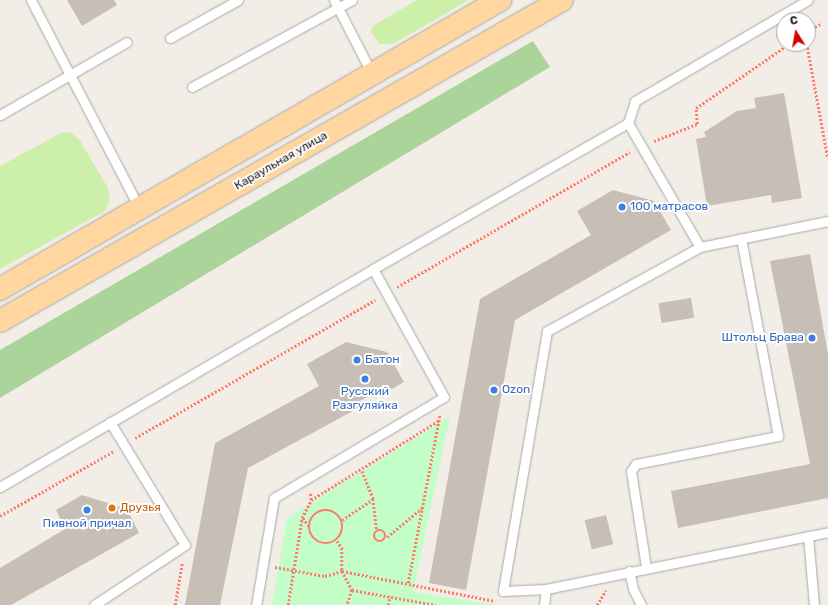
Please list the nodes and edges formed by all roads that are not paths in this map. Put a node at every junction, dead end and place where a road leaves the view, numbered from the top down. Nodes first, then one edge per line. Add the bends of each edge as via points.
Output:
1 (31, 0) edge
2 (238, 0) edge
3 (352, 0) edge
4 (500, 0) edge
5 (562, 0) edge
6 (808, 0) edge
7 (336, 4) edge
8 (170, 38) dead end
9 (127, 42) dead end
10 (71, 73) junction
11 (372, 74) junction
12 (192, 88) dead end
13 (0, 115) edge
14 (628, 123) junction
15 (140, 209) junction
16 (828, 220) edge
17 (741, 238) junction
18 (700, 247) junction
19 (373, 269) junction
20 (0, 289) edge
21 (0, 321) edge
22 (110, 422) junction
23 (0, 487) edge
24 (828, 532) edge
25 (808, 536) junction
26 (646, 567) junction
27 (629, 571) junction
28 (546, 589) junction
29 (94, 605) edge
30 (256, 605) edge
31 (544, 605) edge
32 (641, 605) edge
33 (814, 605) edge

1 - 10 lane
2 - 8 lane
3 - 7 lane
4 - 11 main road
5 - 21 main road, Караульная улица
6 - 14 lane via 635,101
7 - 11 lane
7 - 12 lane
9 - 10 lane
10 - 13 lane
10 - 15 lane
11 - 15 main road
14 - 18 lane
14 - 19 lane
15 - 20 main road
16 - 17 lane
17 - 18 lane
17 - 26 lane via 778,436 636,464 631,471
18 - 28 lane via 547,332 503,591
19 - 22 lane
19 - 30 lane via 444,397 274,498
22 - 23 lane
22 - 29 lane via 185,545
24 - 25 lane
25 - 26 lane
25 - 33 lane
26 - 27 lane
27 - 28 lane
27 - 32 lane via 632,589
28 - 31 lane

